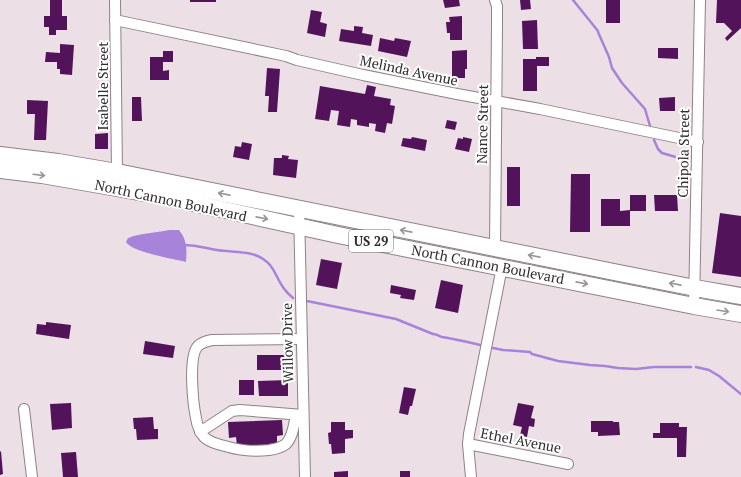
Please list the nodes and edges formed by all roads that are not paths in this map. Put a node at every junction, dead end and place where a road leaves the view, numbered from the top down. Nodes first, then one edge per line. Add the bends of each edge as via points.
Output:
1 (115, 0) edge
2 (495, 0) edge
3 (700, 0) edge
4 (116, 20) junction
5 (496, 101) junction
6 (698, 142) junction
7 (0, 155) edge
8 (0, 170) edge
9 (117, 172) junction
10 (299, 209) junction
11 (299, 226) junction
12 (494, 248) junction
13 (502, 267) junction
14 (695, 288) junction
15 (741, 296) edge
16 (694, 306) junction
17 (741, 314) edge
18 (301, 338) junction
19 (24, 409) dead end
20 (299, 415) junction
21 (200, 432) junction
22 (468, 444) junction
23 (568, 464) dead end
24 (32, 477) edge
25 (305, 477) edge
26 (471, 477) edge

1 - 4 street, Isabelle Street
2 - 5 street, Nance Street
3 - 6 street, Chipola Street
4 - 5 street, Melinda Avenue via 363,75
4 - 9 street, Isabelle Street
5 - 6 street, Melinda Avenue
5 - 12 street, Nance Street
6 - 14 street, Chipola Street
7 - 9 main road, North Cannon Boulevard / US 29
8 -> 11 main road, North Cannon Boulevard / US 29 via 98,184
10 -> 9 main road, North Cannon Boulevard / US 29
10 - 11 street, Willow Drive
12 -> 10 main road, North Cannon Boulevard / US 29
11 - 13 main road, North Cannon Boulevard / US 29
11 - 18 street, Willow Drive
14 -> 12 main road, North Cannon Boulevard / US 29
13 -> 16 main road, North Cannon Boulevard / US 29
13 - 22 street
14 - 15 main road, North Cannon Boulevard / US 29
14 - 16 street, Chipola Street
16 -> 17 main road, North Cannon Boulevard / US 29
18 - 20 street, Willow Drive
18 - 21 street via 212,340 198,346 193,359 193,392
19 - 24 street
20 - 21 street via 232,411
20 - 21 street via 290,438 280,448 258,451 236,449 211,442
20 - 25 street, Willow Drive
22 - 23 street, Ethel Avenue
22 - 26 street

